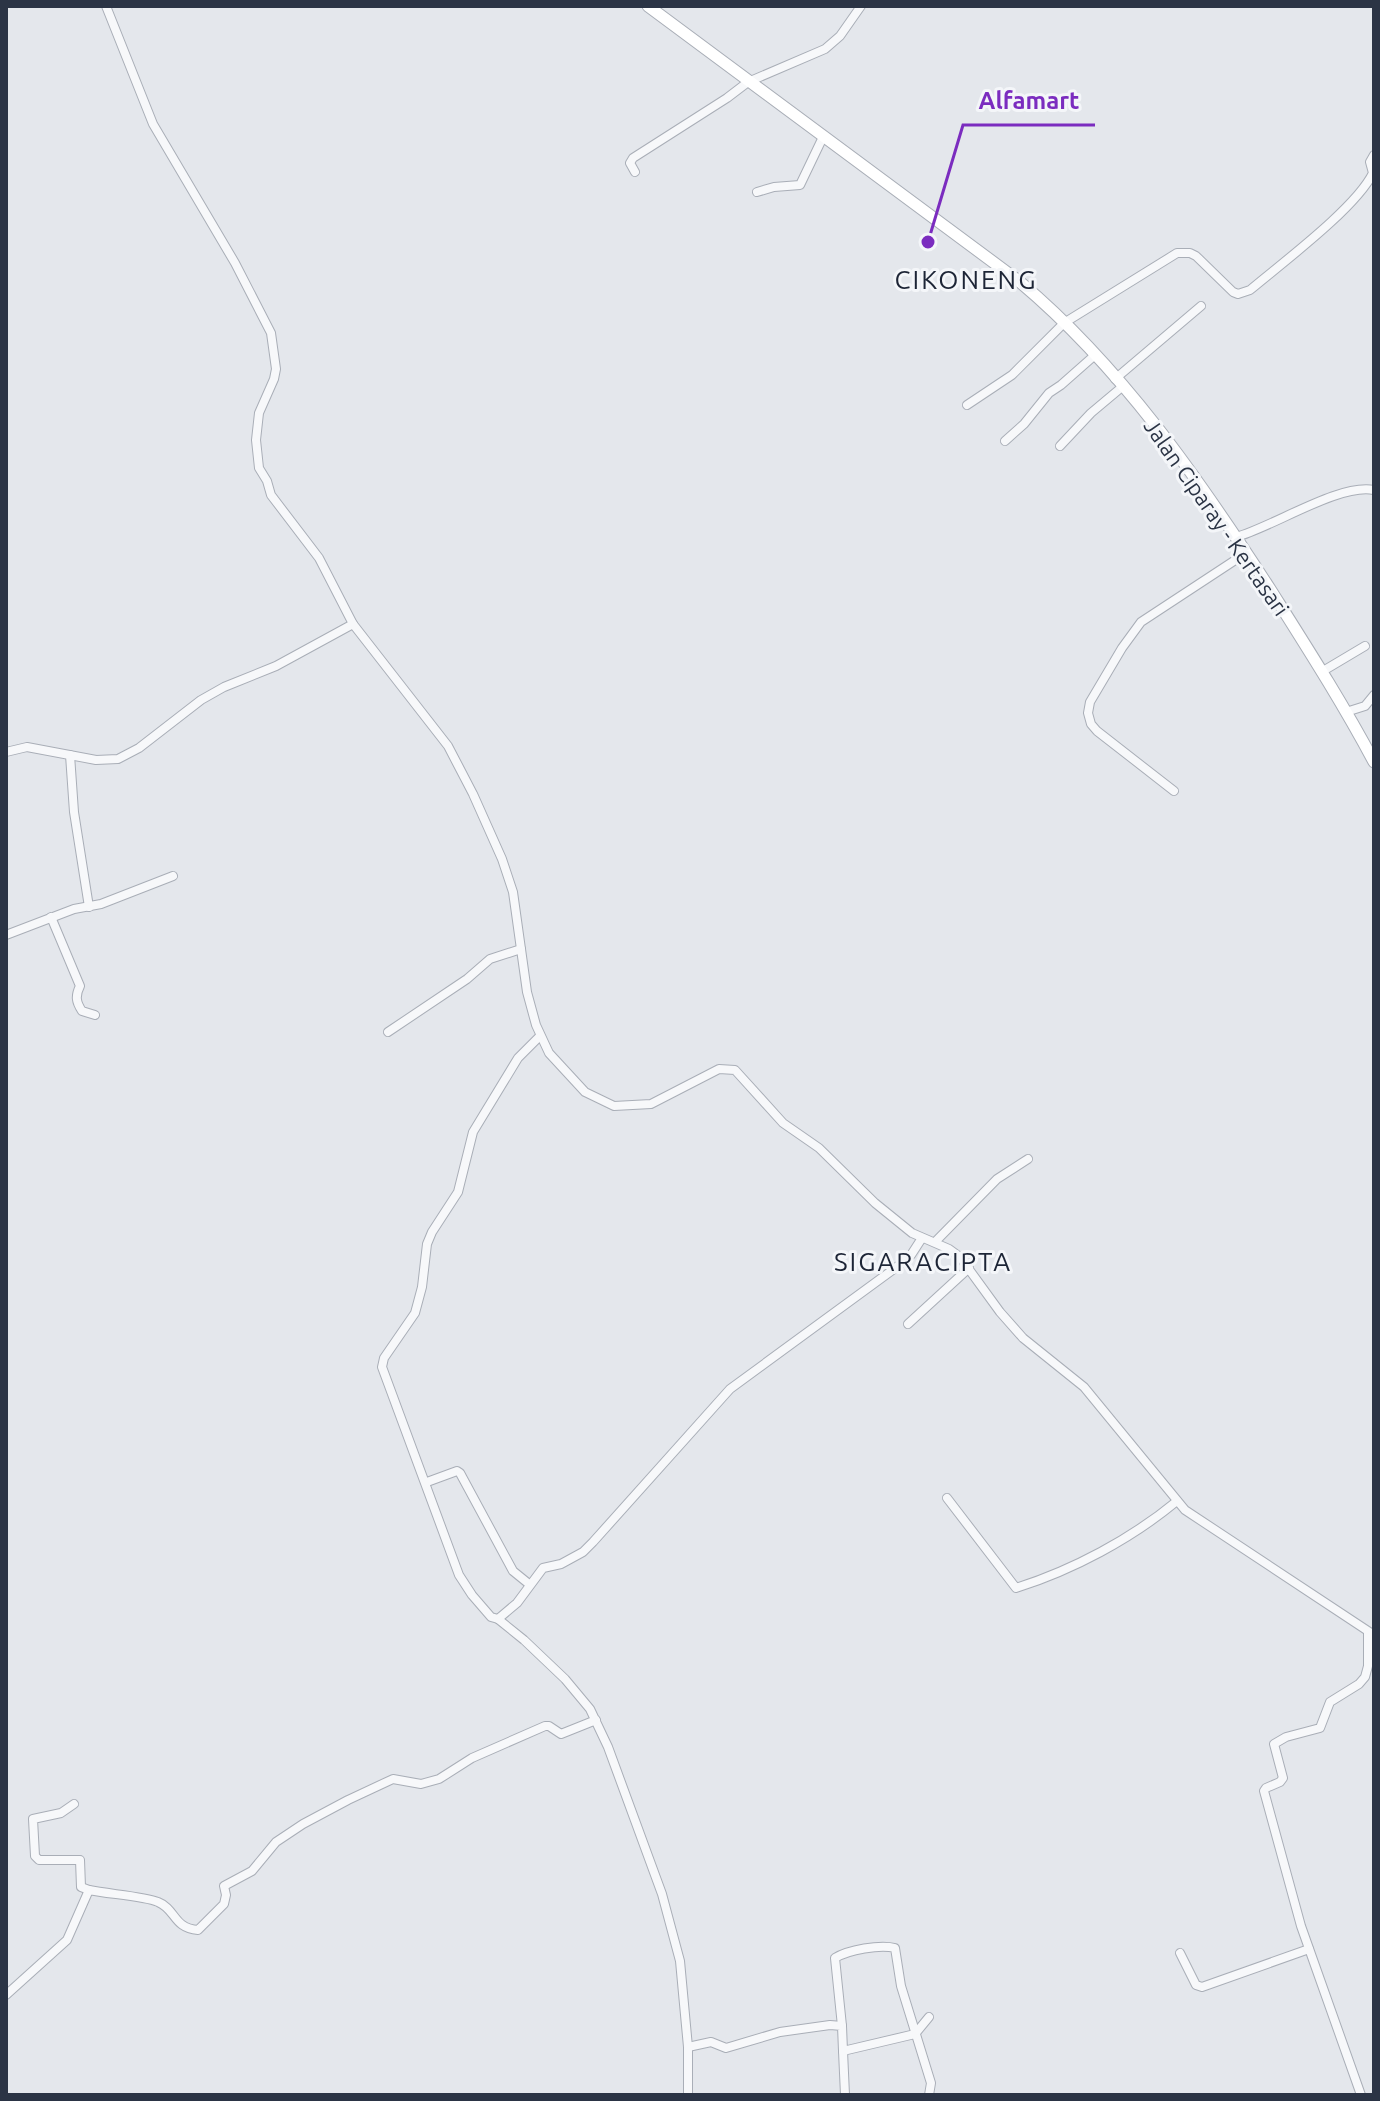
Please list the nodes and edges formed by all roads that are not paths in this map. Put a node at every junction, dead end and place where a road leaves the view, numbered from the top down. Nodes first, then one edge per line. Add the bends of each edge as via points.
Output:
1 (106, 6) edge
2 (648, 6) edge
3 (861, 6) edge
4 (748, 82) junction
5 (823, 137) junction
6 (1374, 155) edge
7 (635, 172) dead end
8 (757, 192) dead end
9 (1201, 306) dead end
10 (1064, 323) junction
11 (1095, 355) junction
12 (1119, 383) junction
13 (967, 405) dead end
14 (1005, 441) dead end
15 (1060, 446) dead end
16 (1374, 490) edge
17 (1236, 537) junction
18 (1246, 553) junction
19 (353, 624) junction
20 (1365, 646) dead end
21 (1323, 671) junction
22 (1374, 695) edge
23 (1346, 712) junction
24 (6, 752) edge
25 (70, 755) junction
26 (1374, 762) edge
27 (1174, 791) dead end
28 (173, 876) dead end
29 (89, 907) junction
30 (51, 917) junction
31 (6, 935) edge
32 (521, 949) junction
33 (95, 1015) dead end
34 (388, 1032) dead end
35 (540, 1036) junction
36 (1028, 1159) dead end
37 (922, 1238) junction
38 (935, 1242) junction
39 (969, 1268) junction
40 (908, 1324) dead end
41 (427, 1482) junction
42 (947, 1498) dead end
43 (1177, 1501) junction
44 (529, 1584) junction
45 (498, 1619) junction
46 (1371, 1634) edge
47 (596, 1720) junction
48 (74, 1804) dead end
49 (89, 1890) junction
50 (1309, 1949) junction
51 (1180, 1953) dead end
52 (6, 1995) edge
53 (929, 2017) dead end
54 (842, 2026) junction
55 (915, 2034) junction
56 (688, 2047) junction
57 (843, 2051) junction
58 (688, 2095) edge
59 (845, 2095) edge
60 (929, 2095) edge
61 (1361, 2095) edge

1 - 19 street via 153,124 271,333 276,369 259,413 259,468 271,495 319,558
2 - 4 main road, Jalan Ciparay - Kertasari
3 - 4 street via 825,49
4 - 5 main road, Jalan Ciparay - Kertasari
4 - 7 street via 633,158
5 - 8 street via 800,185
5 - 10 main road, Jalan Ciparay - Kertasari via 1020,282
6 - 10 street via 1365,187 1250,290 1233,292 1196,256 1183,252
9 - 12 street
10 - 11 main road, Jalan Ciparay - Kertasari
10 - 13 street via 1012,375
11 - 12 main road, Jalan Ciparay - Kertasari
11 - 14 street via 1049,393
12 - 15 street
12 - 17 main road, Jalan Ciparay - Kertasari
16 - 17 street via 1326,497
17 - 18 main road, Jalan Ciparay - Kertasari
18 - 21 main road, Jalan Ciparay - Kertasari
18 - 27 street via 1141,622 1090,702 1088,713 1097,731
19 - 25 street via 201,700 118,759
19 - 32 street via 448,746 473,794 513,892
20 - 21 street
21 - 23 main road, Jalan Ciparay - Kertasari
22 - 23 street via 1365,706
23 - 26 main road, Jalan Ciparay - Kertasari
24 - 25 street via 27,747
25 - 29 street
28 - 29 street
29 - 30 street
30 - 31 street
30 - 33 street via 80,986 78,1004
32 - 34 street via 490,959
32 - 35 street
35 - 37 street via 585,1092 614,1106 651,1104 719,1069 735,1070 783,1123
35 - 41 street via 518,1058 473,1132 458,1192 427,1244 415,1313 383,1362
36 - 38 street via 997,1179
37 - 38 street
37 - 44 street via 898,1266 730,1389 583,1552 547,1565
38 - 39 street
39 - 40 street
39 - 43 street via 1023,1338 1084,1387
41 - 44 street via 459,1472 513,1571
41 - 45 street via 459,1575
42 - 43 street via 1016,1588 1113,1544
43 - 46 street
44 - 45 street
45 - 47 street via 565,1679
46 - 50 street via 1365,1677 1330,1702 1320,1728 1274,1744 1283,1778 1264,1790
47 - 49 street via 561,1734 545,1726 472,1758 439,1779 421,1784 393,1779 348,1800 276,1842 252,1871 224,1886 224,1904 198,1930 182,1926 157,1901
47 - 56 street via 662,1894 680,1961
48 - 49 street via 33,1819 35,1856 80,1860 81,1887
49 - 52 street via 67,1940
50 - 51 street via 1202,1987
50 - 61 street
53 - 55 street
54 - 55 street via 835,1958 891,1946
54 - 56 street via 780,2032 726,2048 711,2042
54 - 57 street
55 - 57 street
55 - 60 street via 931,2083
56 - 58 street
57 - 59 street

